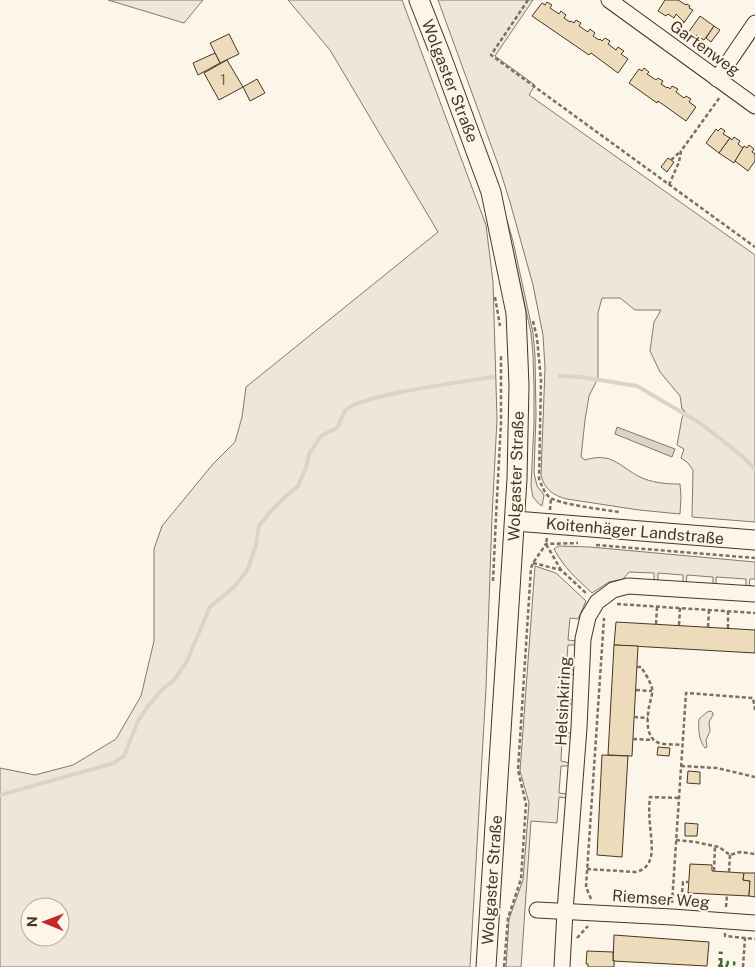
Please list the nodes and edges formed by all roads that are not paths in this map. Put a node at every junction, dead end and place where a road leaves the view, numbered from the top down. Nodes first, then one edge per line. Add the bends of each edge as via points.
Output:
1 (419, 0) edge
2 (610, 0) edge
3 (755, 23) edge
4 (722, 83) junction
5 (755, 106) edge
6 (515, 522) junction
7 (755, 540) edge
8 (755, 594) edge
9 (537, 910) dead end
10 (565, 911) junction
11 (755, 923) edge
12 (486, 967) edge
13 (562, 967) edge

1 - 6 main road, Wolgaster Straße via 491,192 516,314 519,385
2 - 4 street, Gartenweg
3 - 4 street
4 - 5 street, Gartenweg
6 - 7 main road, Koitenhäger Landstraße
6 - 12 main road, Wolgaster Straße
8 - 10 street, Helsinkiring via 628,586 613,590 588,617 583,639
9 - 10 street, Riemser Weg
10 - 11 street, Riemser Weg via 590,919 672,917
10 - 13 street, Helsinkiring

